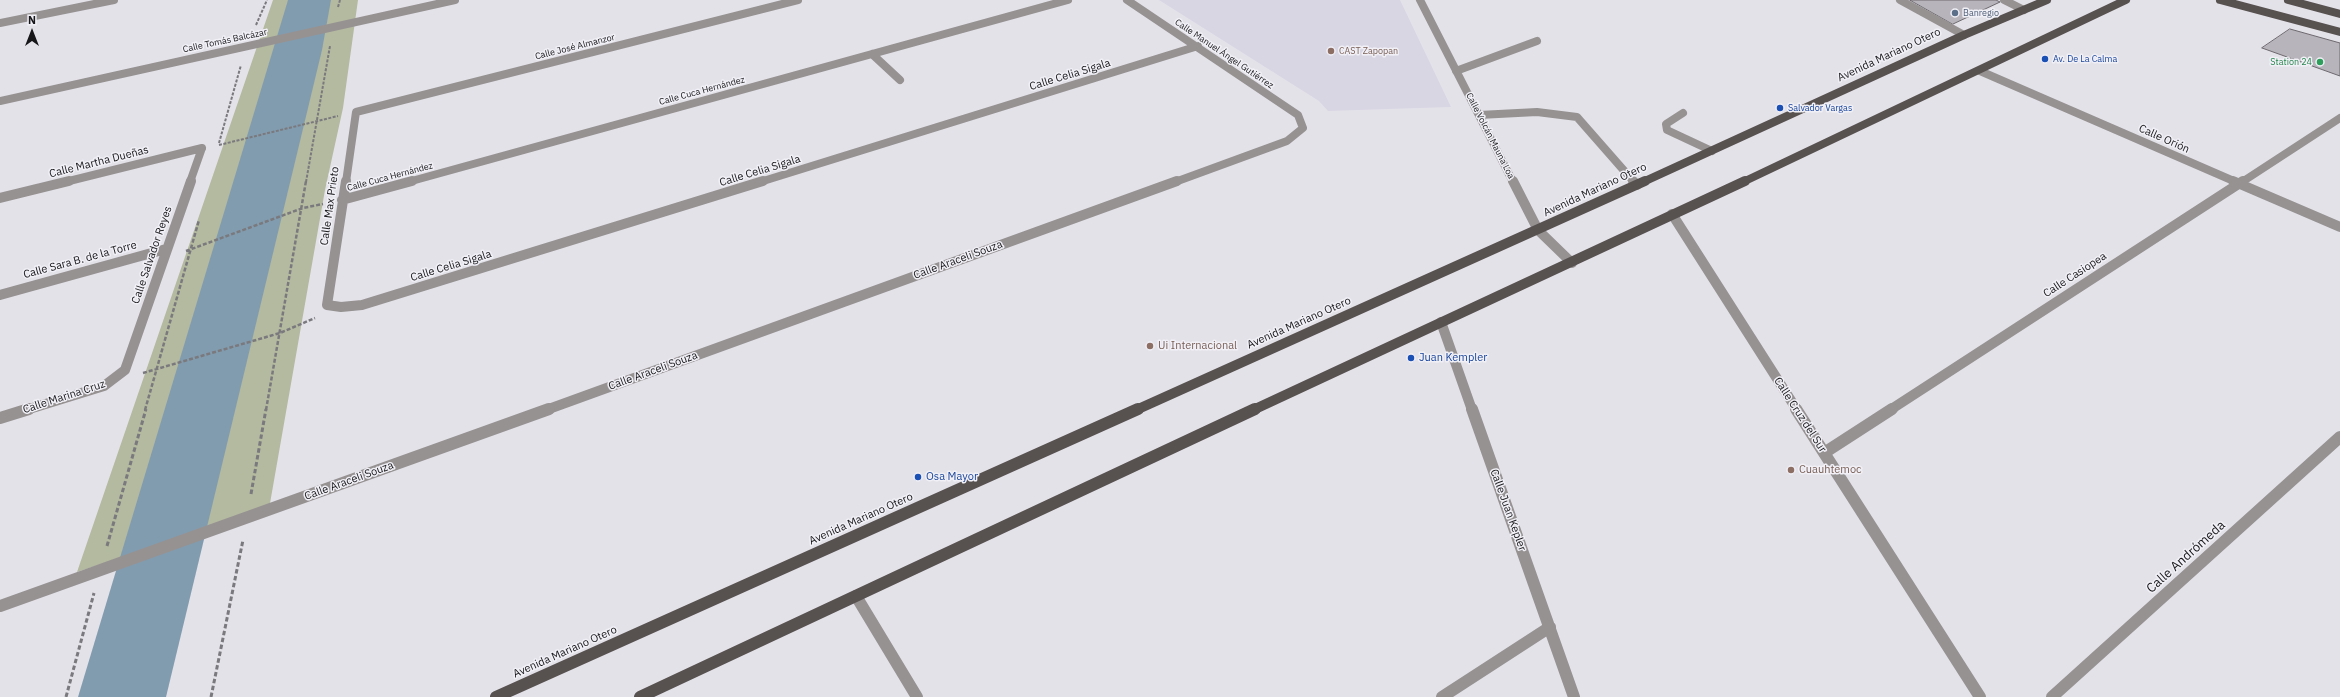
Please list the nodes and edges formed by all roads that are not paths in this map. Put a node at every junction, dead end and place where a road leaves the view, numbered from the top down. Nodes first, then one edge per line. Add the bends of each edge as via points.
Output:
1 (114, 0) edge
2 (455, 0) edge
3 (798, 0) edge
4 (1068, 0) edge
5 (1128, 0) edge
6 (1420, 0) edge
7 (1900, 0) edge
8 (2004, 0) edge
9 (2047, 0) edge
10 (2126, 0) edge
11 (2220, 0) edge
12 (2288, 0) edge
13 (2024, 10) junction
14 (2340, 14) edge
15 (0, 23) edge
16 (2340, 32) edge
17 (1964, 35) junction
18 (1537, 42) dead end
19 (1198, 46) junction
20 (872, 54) junction
21 (1456, 71) junction
22 (1980, 71) junction
23 (900, 80) dead end
24 (0, 101) edge
25 (356, 112) joint
26 (1683, 113) dead end
27 (1479, 115) junction
28 (2340, 118) edge
29 (1302, 128) joint
30 (202, 148) joint
31 (1712, 151) junction
32 (2237, 183) junction
33 (1637, 185) junction
34 (0, 198) edge
35 (342, 200) junction
36 (1672, 214) junction
37 (2340, 227) edge
38 (1538, 230) junction
39 (166, 249) junction
40 (1572, 263) junction
41 (0, 295) edge
42 (327, 305) joint
43 (1441, 322) junction
44 (125, 370) joint
45 (0, 418) edge
46 (2340, 437) edge
47 (1824, 452) junction
48 (856, 596) junction
49 (0, 606) edge
50 (1550, 627) junction
51 (496, 697) edge
52 (640, 697) edge
53 (917, 697) edge
54 (1442, 697) edge
55 (1574, 697) edge
56 (1980, 697) edge
57 (2052, 697) edge

1 - 15 street
2 - 24 street, Calle Tomás Balcázar
3 - 25 street, Calle José Almanzor
4 - 20 street, Calle Cuca Hernández
5 - 19 street, Calle Manuel Ángel Gutiérrez
6 - 21 street, Calle Volcán Mauna Loa
7 - 17 street
8 - 13 street
9 - 13 main road, Avenida Mariano Otero
10 - 22 main road
11 - 16 main road
12 - 14 main road
13 - 17 main road, Avenida Mariano Otero
17 - 31 main road, Avenida Mariano Otero
18 - 21 street
19 - 29 street, Calle Manuel Ángel Gutiérrez via 1298,115
19 - 42 street, Calle Celia Sigala via 370,303 341,307
20 - 23 street
20 - 35 street, Calle Cuca Hernández
21 - 27 street, Calle Volcán Mauna Loa
22 - 32 street, Calle Orión
22 - 36 main road
25 - 35 street, Calle Max Prieto
26 - 31 street via 1666,124 1667,130
27 - 33 street via 1537,112 1576,117
27 - 38 street, Calle Volcán Mauna Loa
28 - 32 street, Calle Casiopea
29 - 49 street, Calle Araceli Souza via 1287,141
30 - 34 street, Calle Martha Dueñas
30 - 39 street, Calle Salvador Reyes
31 - 33 main road, Avenida Mariano Otero
32 - 37 street, Calle Orión
32 - 47 street, Calle Casiopea
33 - 38 main road, Avenida Mariano Otero
35 - 42 street, Calle Max Prieto
36 - 40 main road
36 - 47 street, Calle Cruz del Sur
38 - 40 street, Calle Volcán Mauna Loa
38 - 51 main road, Avenida Mariano Otero
39 - 41 street, Calle Sara B. de la Torre
39 - 44 street, Calle Salvador Reyes
40 - 43 main road
43 - 48 main road
43 - 50 street, Calle Juan Kepler
44 - 45 street, Calle Marina Cruz via 104,386
46 - 57 street, Calle Andrómeda
47 - 56 street, Calle Cruz del Sur
48 - 52 main road
48 - 53 street
50 - 54 street
50 - 55 street, Calle Juan Kepler

